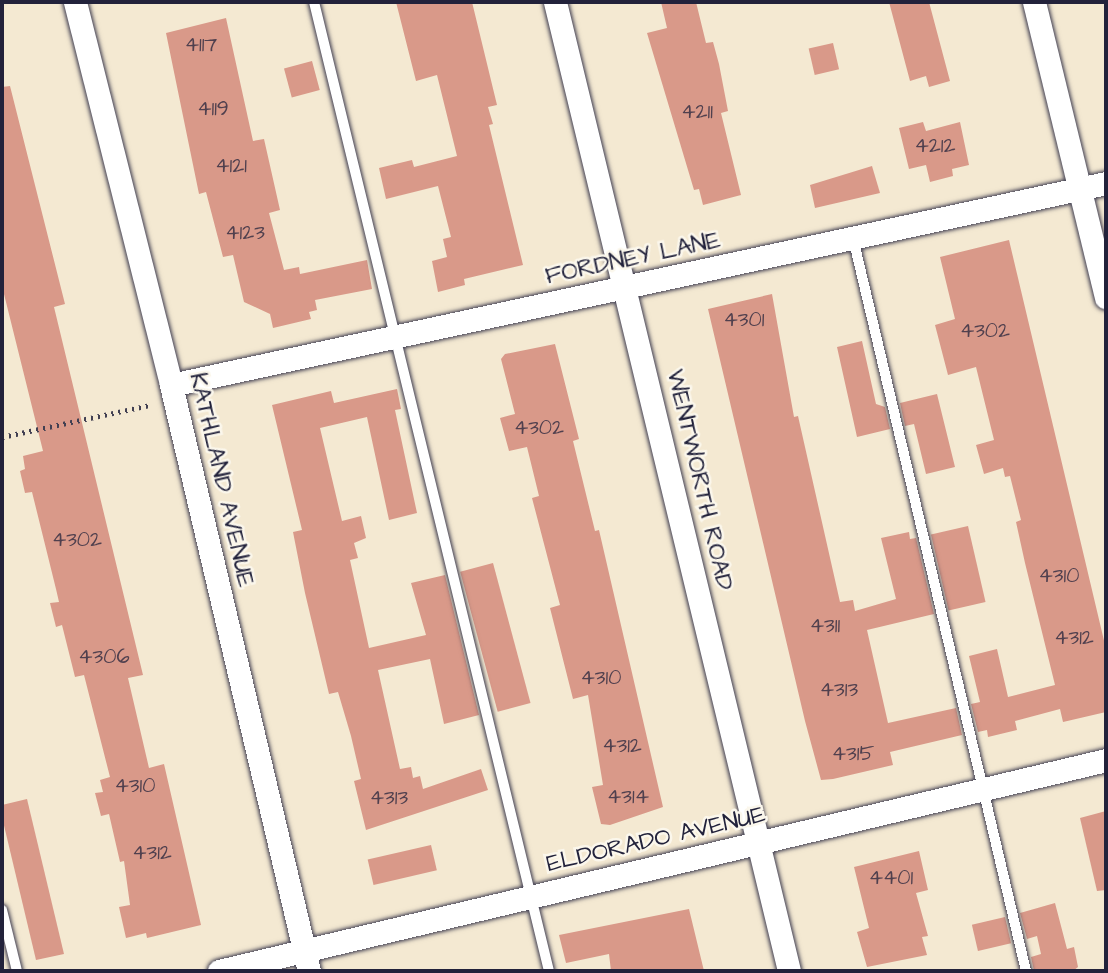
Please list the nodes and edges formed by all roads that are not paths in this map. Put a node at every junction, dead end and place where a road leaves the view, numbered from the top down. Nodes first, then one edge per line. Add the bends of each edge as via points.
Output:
1 (75, 2) edge
2 (314, 2) edge
3 (555, 2) edge
4 (1034, 2) edge
5 (1106, 183) edge
6 (1080, 188) junction
7 (853, 237) junction
8 (626, 287) junction
9 (1106, 297) edge
10 (399, 336) junction
11 (173, 392) junction
12 (1106, 760) edge
13 (983, 789) junction
14 (759, 843) junction
15 (531, 897) junction
16 (2, 910) edge
17 (307, 961) edge
18 (17, 971) edge
19 (219, 971) edge
20 (549, 971) edge
21 (789, 971) edge
22 (1026, 971) edge

1 - 11 street, KATHLAND AVENUE
2 - 10 lane
3 - 8 street, WENTWORTH ROAD
4 - 6 street
5 - 6 street, FORDNEY LANE
6 - 7 street, FORDNEY LANE
6 - 9 street
7 - 8 street, FORDNEY LANE
7 - 13 lane
8 - 10 street, FORDNEY LANE
8 - 14 street, WENTWORTH ROAD
10 - 11 street, FORDNEY LANE
10 - 15 lane
11 - 17 street, KATHLAND AVENUE
12 - 13 street, ELDORADO AVENUE
13 - 14 street, ELDORADO AVENUE
13 - 22 lane
14 - 15 street, ELDORADO AVENUE
14 - 21 street, WENTWORTH ROAD
15 - 17 street, ELDORADO AVENUE
15 - 20 lane
16 - 18 lane
17 - 19 street, ELDORADO AVENUE

